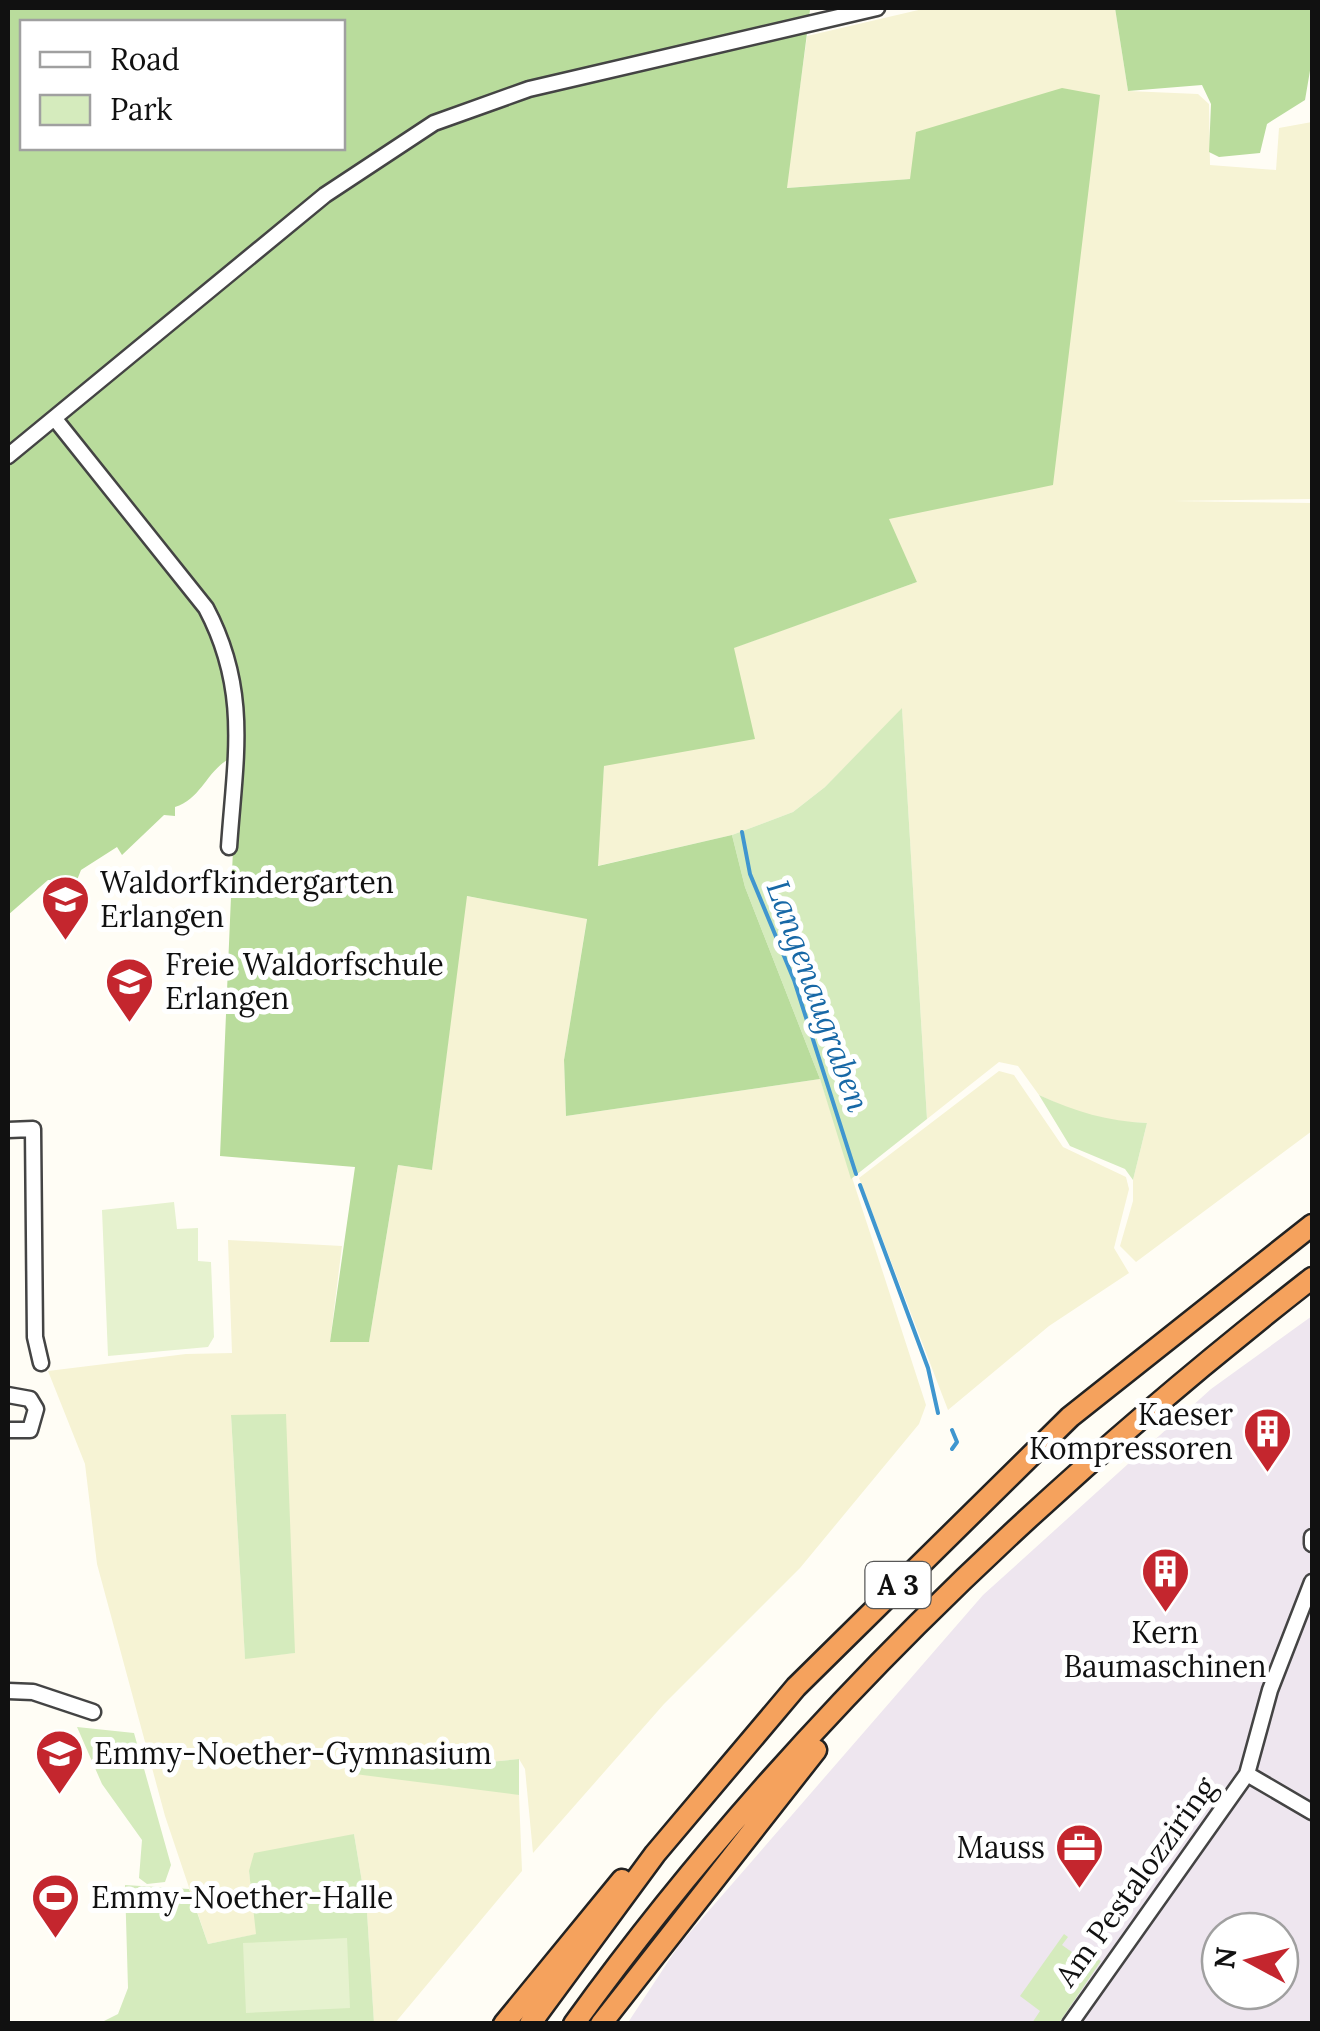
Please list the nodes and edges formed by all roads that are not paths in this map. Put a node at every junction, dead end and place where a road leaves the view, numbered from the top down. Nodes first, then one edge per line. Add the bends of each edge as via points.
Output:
1 (877, 8) edge
2 (55, 419) junction
3 (8, 456) edge
4 (229, 847) dead end
5 (8, 1130) edge
6 (1312, 1225) edge
7 (1312, 1278) edge
8 (40, 1362) dead end
9 (8, 1395) edge
10 (8, 1430) edge
11 (1312, 1582) edge
12 (937, 1603) junction
13 (8, 1691) edge
14 (93, 1712) dead end
15 (1247, 1774) junction
16 (1312, 1812) edge
17 (655, 1854) junction
18 (504, 2024) edge
19 (530, 2024) edge
20 (574, 2024) edge
21 (603, 2024) edge
22 (1070, 2024) edge

1 - 2 street via 528,89 434,122 325,195
2 - 3 street
2 - 4 street via 206,608 218,632 238,708
5 - 8 street via 33,1128
6 - 17 highway, A 3 via 1070,1417 796,1688
7 - 12 highway, A 3 via 1056,1490
9 - 10 street via 30,1399 36,1409 30,1430
11 - 15 street, Am Pestalozziring via 1270,1690
12 - 20 highway, A 3 via 778,1771
12 - 21 highway
13 - 14 street via 33,1692
15 - 16 street, Am Pestalozziring
15 - 22 street, Am Pestalozziring
17 - 18 highway via 613,1888
17 - 19 highway, A 3

